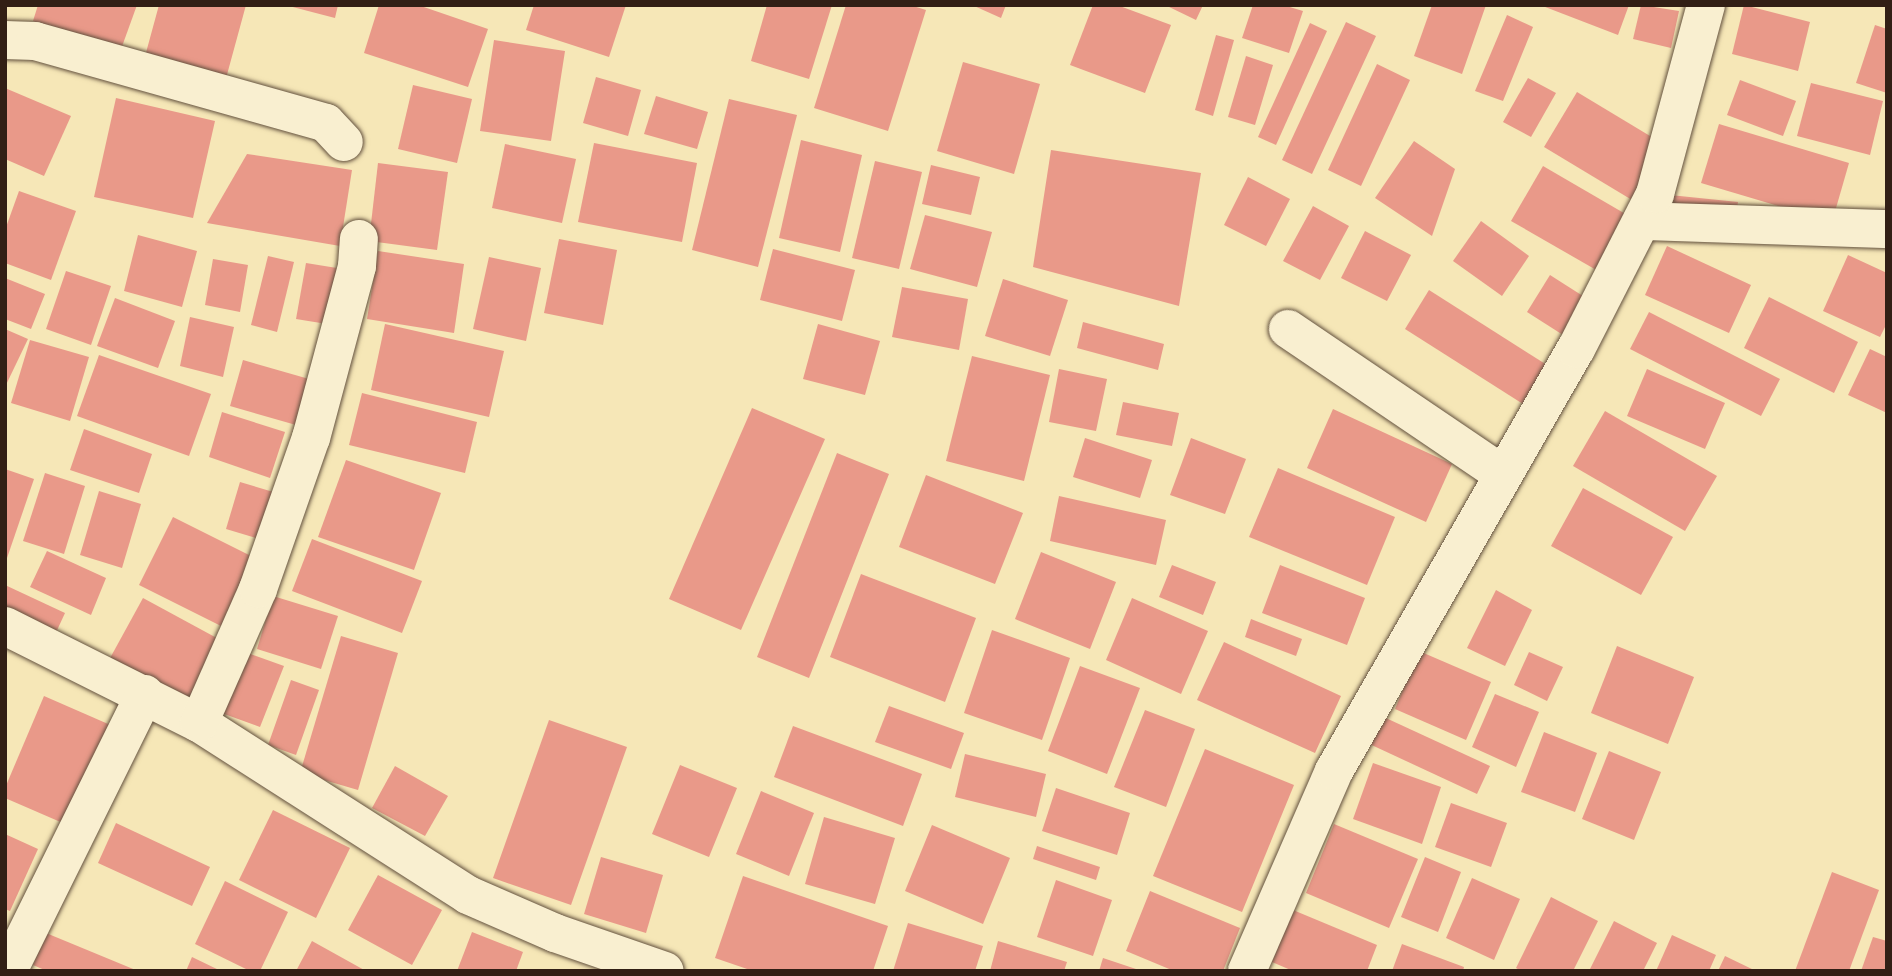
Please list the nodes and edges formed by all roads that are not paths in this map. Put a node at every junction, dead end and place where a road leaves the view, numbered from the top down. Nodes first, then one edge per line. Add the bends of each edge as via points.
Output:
1 (1706, 5) edge
2 (5, 40) edge
3 (344, 142) dead end
4 (1642, 221) junction
5 (1887, 229) edge
6 (359, 239) dead end
7 (1288, 329) dead end
8 (1502, 474) junction
9 (5, 626) edge
10 (145, 694) junction
11 (199, 723) junction
12 (8, 971) edge
13 (665, 971) edge
14 (1247, 971) edge

1 - 4 street via 1655,194
2 - 3 street via 35,41 326,123
4 - 5 street
4 - 8 street via 1576,349
6 - 11 street via 357,266 312,438 258,589
7 - 8 street
8 - 14 street via 1334,771
9 - 10 street
10 - 11 street
10 - 12 street
11 - 13 street via 468,895 555,933

